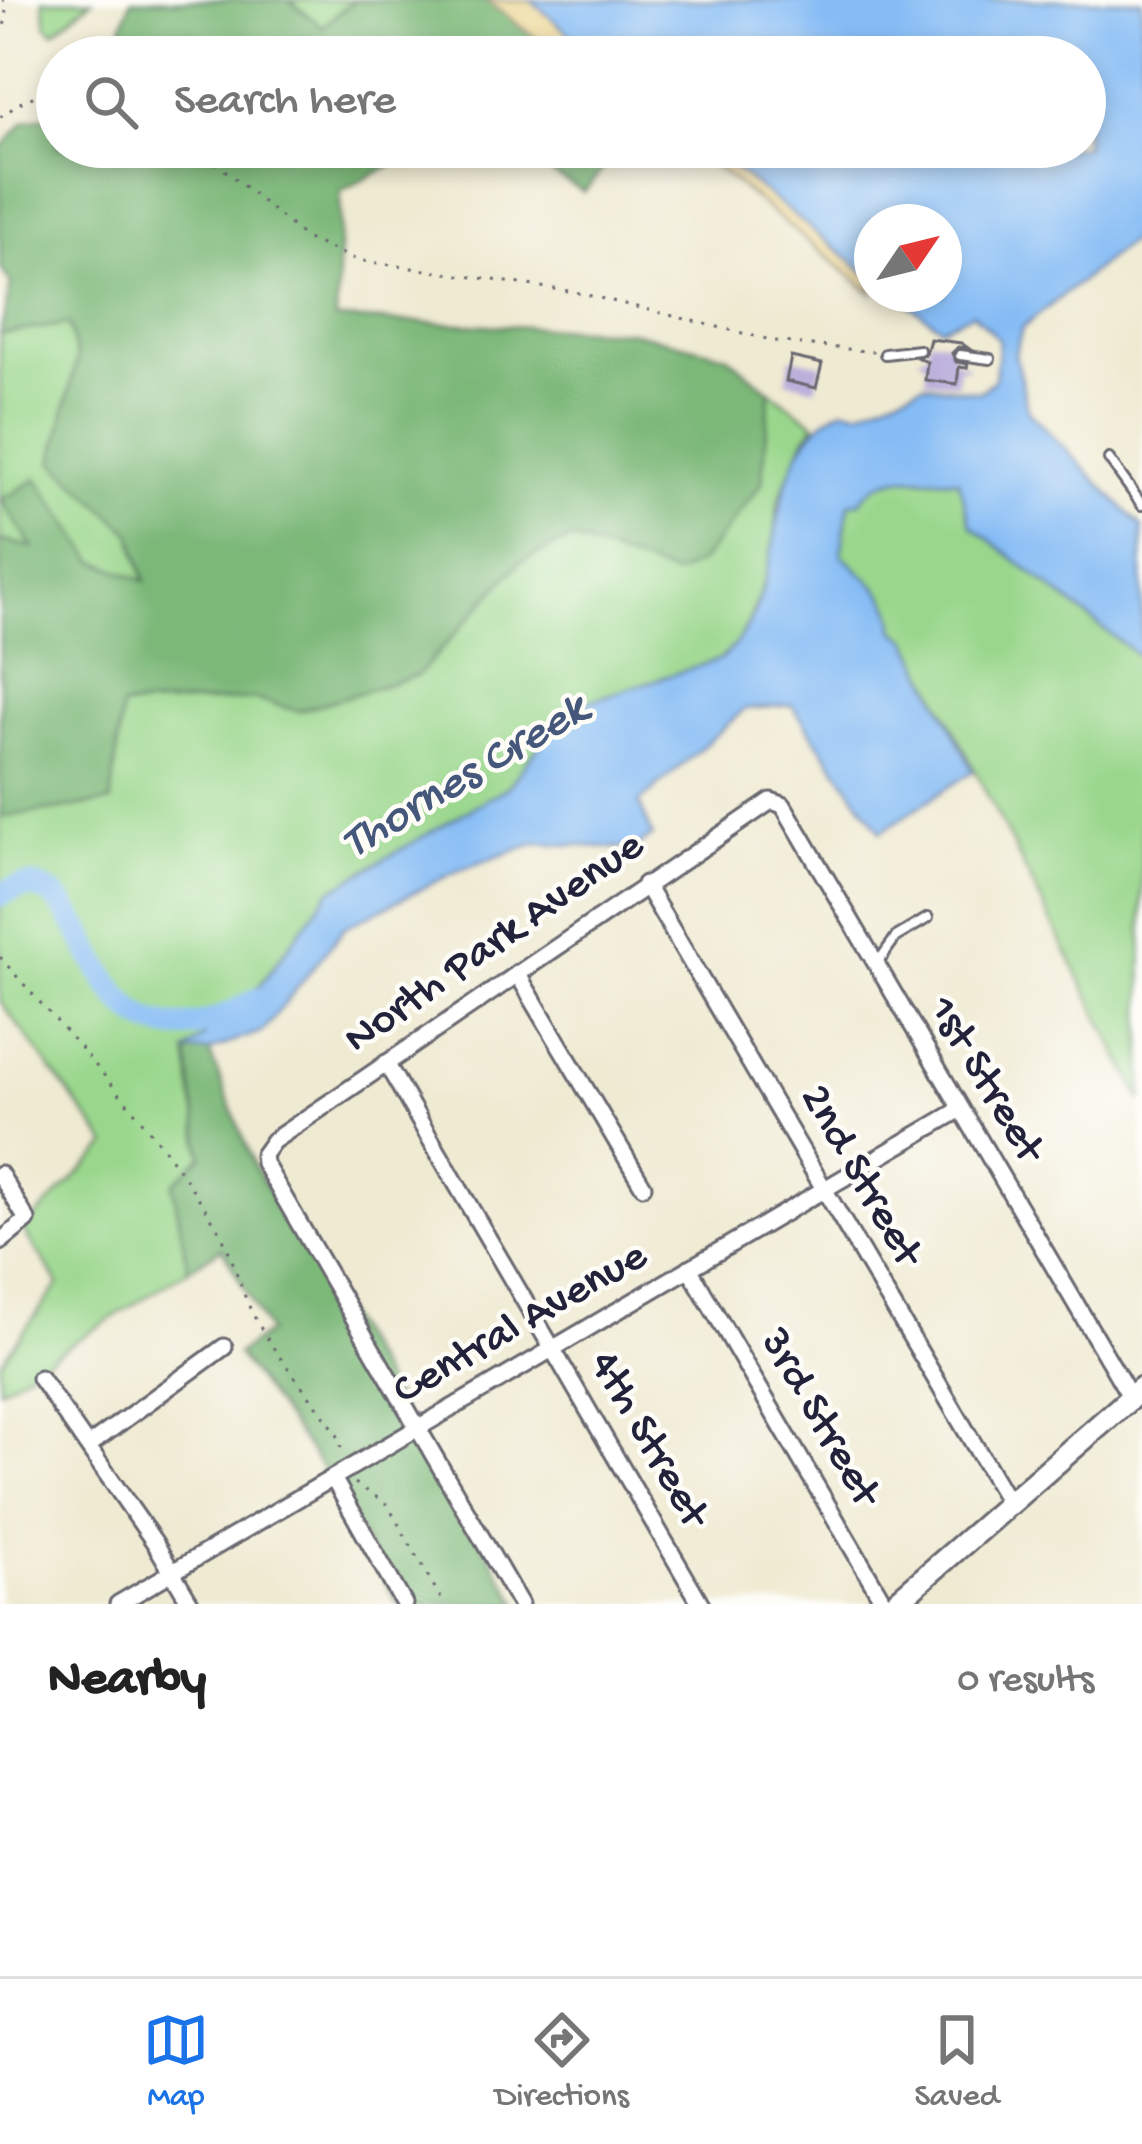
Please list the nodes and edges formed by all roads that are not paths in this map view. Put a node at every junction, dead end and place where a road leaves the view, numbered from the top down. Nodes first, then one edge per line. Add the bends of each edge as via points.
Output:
1 (919, 350) dead end
2 (885, 354) road end
3 (960, 355) dead end
4 (990, 359) dead end
5 (1109, 459) dead end
6 (1142, 505) edge
7 (775, 801) joint
8 (645, 884) junction
9 (928, 918) dead end
10 (875, 966) junction
11 (517, 973) junction
12 (386, 1063) junction
13 (961, 1108) junction
14 (0, 1174) edge
15 (643, 1186) dead end
16 (825, 1189) junction
17 (0, 1243) edge
18 (689, 1268) junction
19 (224, 1348) dead end
20 (552, 1348) junction
21 (40, 1378) dead end
22 (1137, 1393) edge
23 (416, 1427) junction
24 (88, 1446) junction
25 (341, 1474) junction
26 (1009, 1504) junction
27 (171, 1574) junction
28 (118, 1604) edge
29 (191, 1604) edge
30 (404, 1604) edge
31 (520, 1604) edge
32 (701, 1604) edge
33 (885, 1604) edge
34 (894, 1604) edge

1 - 2 lane
3 - 4 lane
5 - 6 lane
7 - 8 street, North Park Avenue
7 - 10 street, 1st Street
8 - 11 street, North Park Avenue
8 - 16 street, 2nd Street
9 - 10 lane via 896,938
10 - 13 street, 1st Street
11 - 12 street, North Park Avenue
11 - 15 street
12 - 20 street, 4th Street
12 - 23 street, North Park Avenue via 263,1155
13 - 16 street, Central Avenue
13 - 22 street, 1st Street
14 - 17 street via 27,1220
16 - 18 street, Central Avenue
16 - 26 street, 2nd Street
18 - 20 street, Central Avenue
18 - 33 street, 3rd Street
19 - 24 street
20 - 23 street, Central Avenue
20 - 32 street, 4th Street
21 - 24 street
22 - 26 street
23 - 25 street, Central Avenue
23 - 31 street
24 - 27 street
25 - 27 street, Central Avenue
25 - 30 street
26 - 34 street
27 - 28 street, Central Avenue
27 - 29 street

